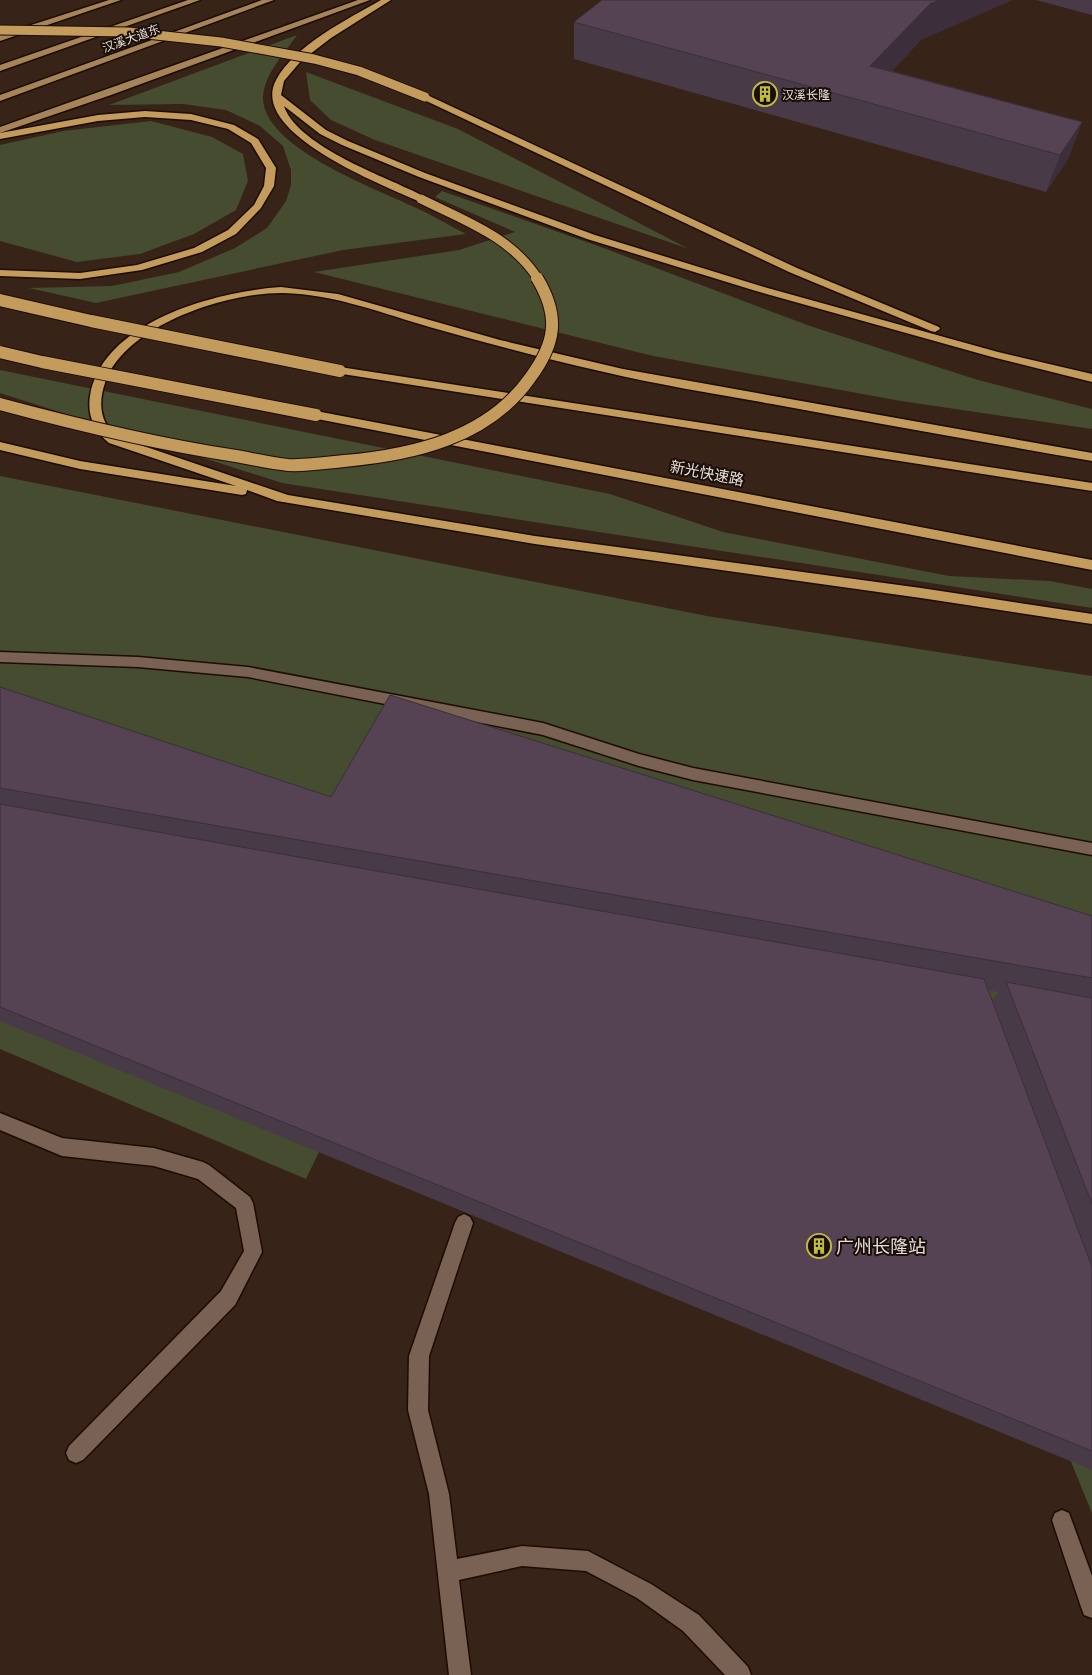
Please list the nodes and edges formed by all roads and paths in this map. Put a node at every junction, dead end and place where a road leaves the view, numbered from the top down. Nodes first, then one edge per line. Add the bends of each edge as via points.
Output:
1 (117, 0) edge
2 (196, 0) edge
3 (270, 0) edge
4 (366, 0) edge
5 (387, 0) edge
6 (0, 30) edge
7 (0, 38) edge
8 (0, 68) edge
9 (276, 96) junction
10 (0, 98) edge
11 (0, 130) edge
12 (0, 136) edge
13 (0, 273) edge
14 (0, 300) edge
15 (0, 352) edge
16 (996, 355) junction
17 (1092, 378) edge
18 (0, 404) edge
19 (0, 446) edge
20 (1092, 457) edge
21 (1092, 487) edge
22 (285, 498) junction
23 (1092, 565) edge
24 (1092, 619) edge
25 (0, 657) edge
26 (1092, 849) edge
27 (0, 1121) edge
28 (464, 1223) edge
29 (76, 1453) dead end
30 (1062, 1520) dead end
31 (447, 1572) junction
32 (1092, 1607) edge
33 (460, 1675) edge
34 (740, 1675) edge

1 - 7 main road
2 - 8 main road, 汉溪大道东
3 - 10 main road, 汉溪大道东
4 - 11 main road
5 - 9 highway via 324,39 294,64 280,80
6 - 16 highway, bridge via 128,32 221,42 359,71 425,97 792,270
9 - 16 highway via 323,132 345,143 591,237 760,289
9 - 18 highway, bridge via 282,114 295,129 340,161 488,232 522,259 539,281 554,313 549,348 523,392 502,412 479,426 408,452 372,460 293,465 116,436
12 - 13 highway via 98,118 145,114 191,117 231,127 255,141 271,168 269,186 258,206 232,232 198,250 138,268 80,276
14 - 21 highway, bridge via 91,322 340,371
15 - 23 highway, 新光快速路, bridge
16 - 17 highway
19 - 22 highway via 80,465
20 - 22 highway via 609,370 500,344 360,304 282,290 256,292 183,309 133,340 106,368 99,381 95,411 101,429 113,440
22 - 24 highway via 535,540
25 - 26 street via 138,662 248,672 543,729 693,774
27 - 29 street via 62,1147 154,1157 203,1171 244,1203 253,1252 228,1298
28 - 31 street via 419,1356 418,1410 438,1494
30 - 32 street
31 - 33 street
31 - 34 street via 522,1556 588,1561 644,1591 691,1623

